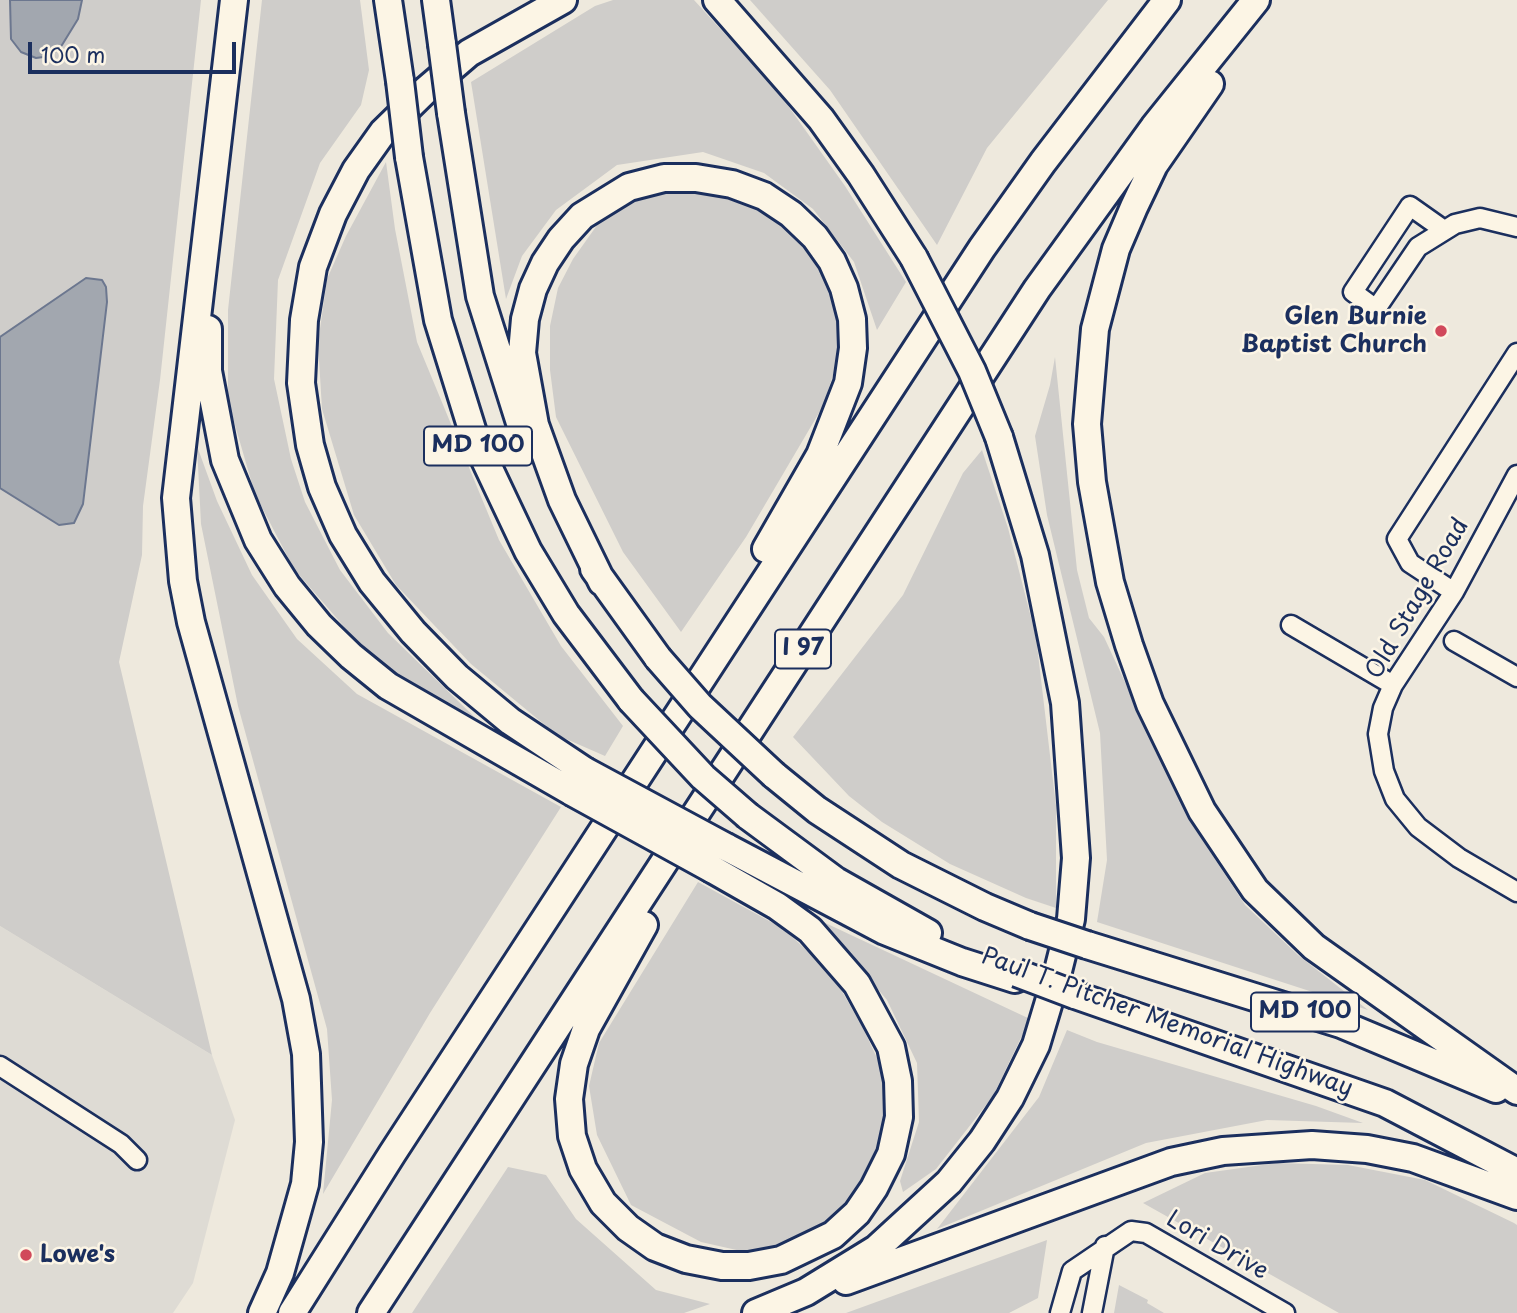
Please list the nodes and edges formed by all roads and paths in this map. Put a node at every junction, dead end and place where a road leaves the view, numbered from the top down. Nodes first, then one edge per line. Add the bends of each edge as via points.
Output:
1 (234, 0) edge
2 (388, 0) edge
3 (436, 0) edge
4 (563, 0) edge
5 (718, 0) edge
6 (1167, 0) edge
7 (1256, 0) edge
8 (1270, 0) edge
9 (221, 121) junction
10 (1517, 227) edge
11 (1444, 230) junction
12 (1517, 352) edge
13 (1517, 475) edge
14 (602, 582) junction
15 (1454, 592) junction
16 (1292, 625) dead end
17 (815, 630) junction
18 (1454, 641) dead end
19 (1517, 677) edge
20 (1393, 685) junction
21 (578, 781) junction
22 (1517, 892) edge
23 (542, 925) junction
24 (1016, 976) junction
25 (0, 1066) edge
26 (1517, 1091) edge
27 (1517, 1098) edge
28 (136, 1160) dead end
29 (1517, 1172) edge
30 (1517, 1196) edge
31 (1105, 1246) junction
32 (262, 1313) edge
33 (292, 1313) edge
34 (371, 1313) edge
35 (757, 1313) edge
36 (1060, 1313) edge
37 (1092, 1313) edge
38 (1285, 1313) edge

1 - 9 highway
2 - 24 highway, Paul T. Pitcher Memorial Highway / MD 100, bridge via 438,320 475,439 528,551 566,614 631,700 703,777 748,816 793,852 880,907
3 - 14 highway, Paul T. Pitcher Memorial Highway / MD 100, bridge via 470,245 494,348 539,469
4 - 21 highway via 469,53 383,132 356,170 313,267 304,320 302,383 310,445 322,486 343,535 372,582 457,677
5 - 35 highway, bridge via 821,119 861,175 914,258 967,360 999,437 1035,555 1065,703 1076,858 1071,919 1036,1045 982,1141 949,1182 876,1248 806,1292
6 - 23 highway, I 97 via 982,248
7 - 17 highway, I 97 via 1154,127 1052,268
8 - 26 highway via 1154,165 1116,249 1104,292 1095,329 1087,424 1091,482 1110,582 1150,705 1202,811 1255,890 1314,947
9 - 21 highway via 208,371 225,460 258,540 287,586 351,656 410,699
9 - 32 highway via 176,498 191,622 296,999 306,1054 309,1142 305,1184 280,1273
10 - 11 street via 1480,218
11 - 11 street via 1418,247 1376,309 1353,292 1410,206
12 - 15 street via 1397,539 1410,563
13 - 15 street, Old Stage Road
14 - 23 highway via 562,500 535,425 522,353 533,289 561,239 582,216 629,187 664,178 732,184 764,196 791,214 816,237 836,270 852,320 848,383 814,466
14 - 27 highway, Paul T. Pitcher Memorial Highway / MD 100, bridge via 700,706 817,810 891,859 1030,926 1341,1024
15 - 20 street, Old Stage Road
16 - 20 street
17 - 21 highway, bridge via 605,992 573,1064 569,1099 572,1136 583,1169 603,1203 656,1247 686,1259 749,1266 781,1260 833,1235 857,1213 874,1188 891,1154 899,1116 891,1047 876,1014 810,930 712,869
17 - 34 highway, I 97
18 - 19 street
20 - 22 street, Old Stage Road via 1378,734 1383,768 1395,799 1418,827
21 - 24 highway, bridge via 726,846 885,932
23 - 33 highway, I 97
24 - 29 highway, Paul T. Pitcher Memorial Highway / MD 100, bridge via 1385,1103
25 - 28 street via 121,1144
30 - 35 highway via 1425,1162 1367,1149 1312,1145 1223,1151 1145,1171
31 - 36 street, Lori Drive via 1072,1271
31 - 37 street
31 - 38 street, Lori Drive via 1131,1231 1146,1233

